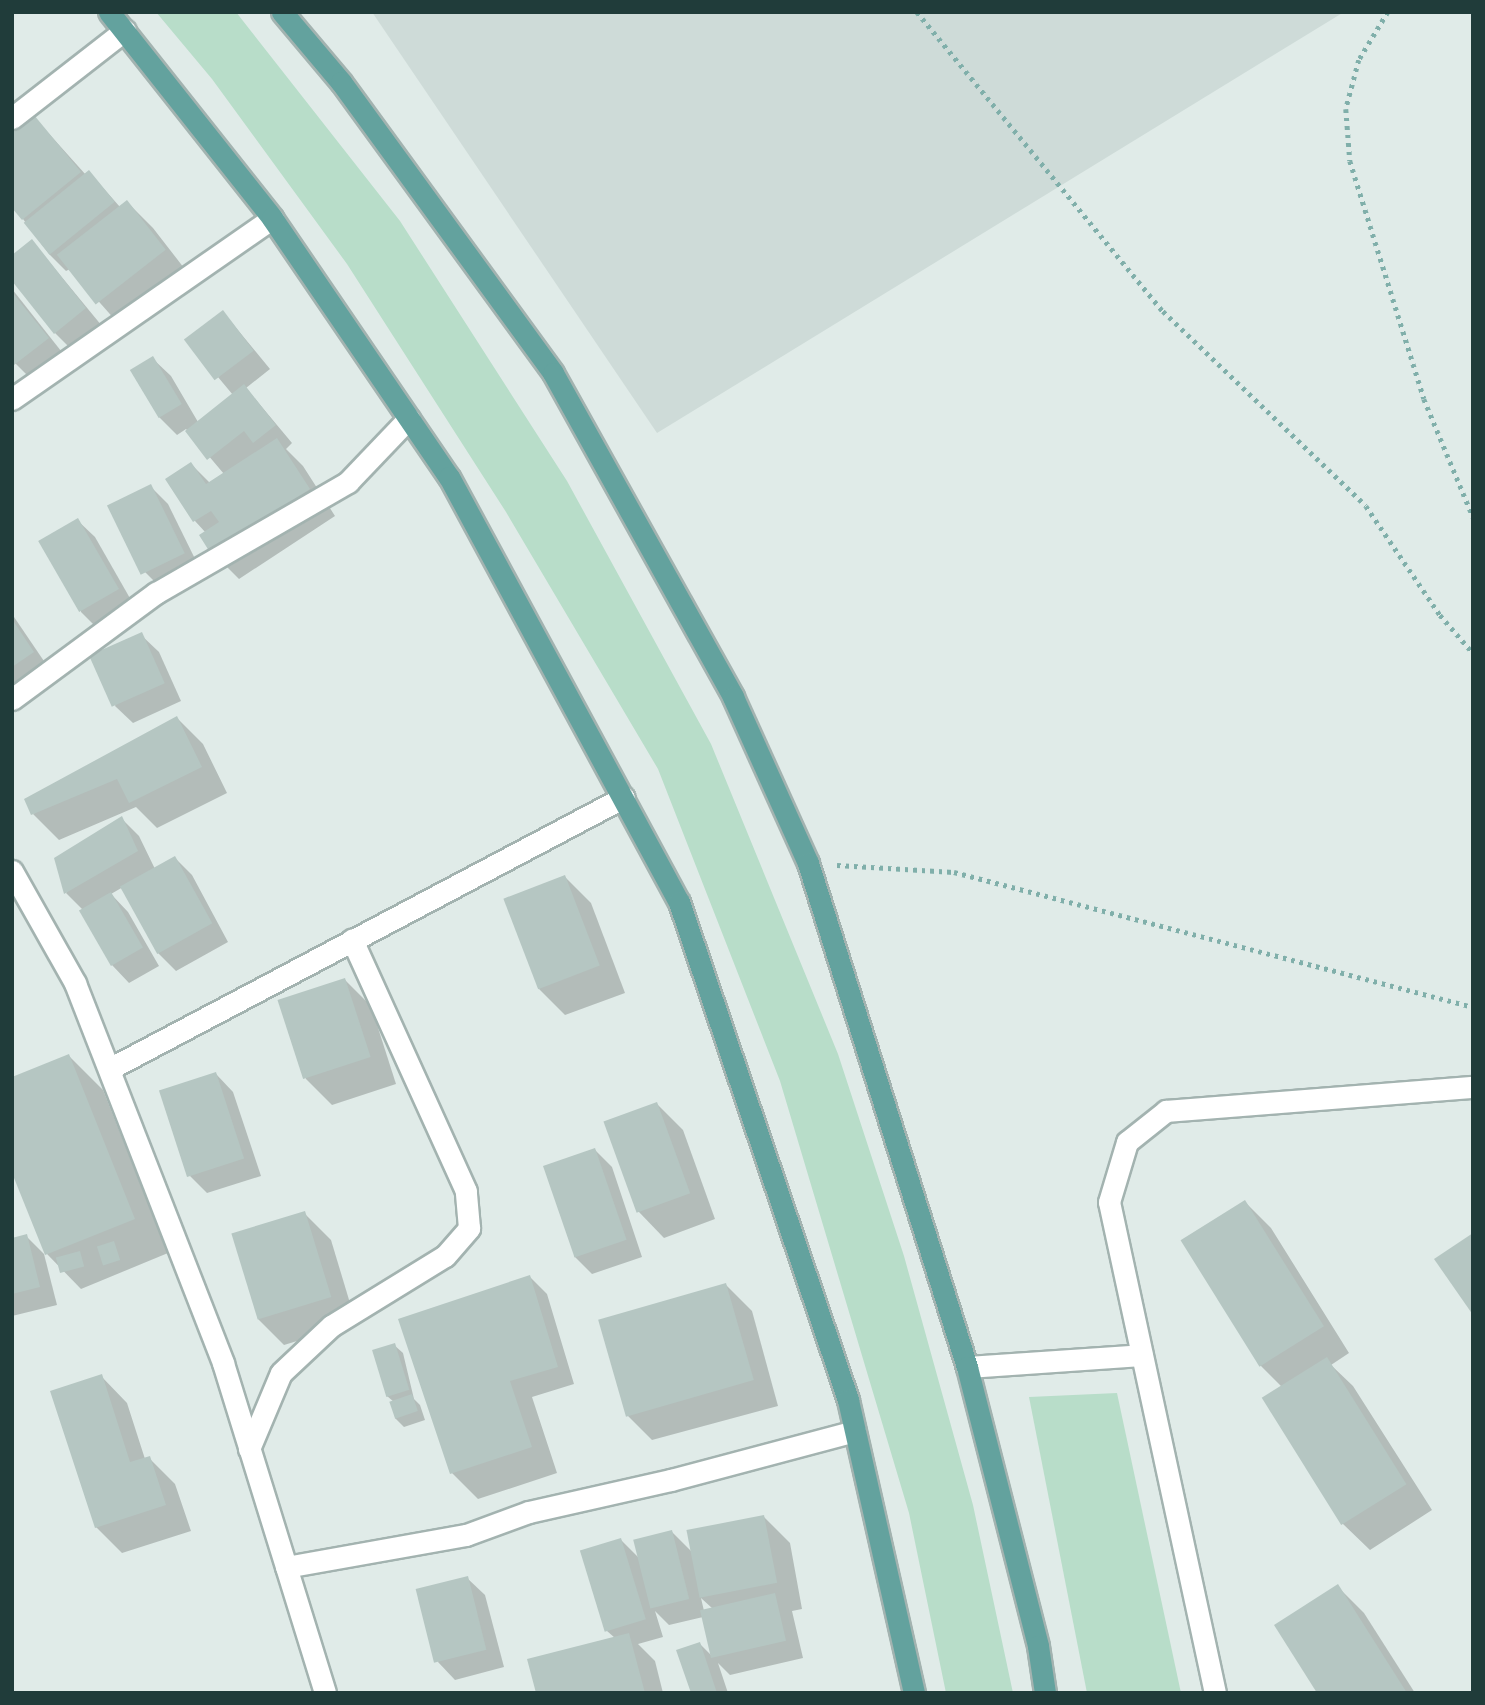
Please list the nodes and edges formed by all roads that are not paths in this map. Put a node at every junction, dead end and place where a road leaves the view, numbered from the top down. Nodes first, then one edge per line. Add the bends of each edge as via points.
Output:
1 (109, 12) edge
2 (282, 12) edge
3 (125, 30) junction
4 (12, 118) edge
5 (272, 218) junction
6 (12, 399) edge
7 (409, 418) junction
8 (12, 699) edge
9 (624, 797) junction
10 (12, 871) edge
11 (352, 940) junction
12 (109, 1069) junction
13 (1473, 1087) edge
14 (1142, 1355) junction
15 (967, 1367) junction
16 (855, 1431) junction
17 (249, 1449) junction
18 (285, 1567) junction
19 (325, 1693) edge
20 (914, 1693) edge
21 (1045, 1693) edge
22 (1215, 1693) edge

1 - 3 main road
2 - 15 main road via 341,82 553,373 733,697 808,863
3 - 4 street
3 - 5 main road
5 - 6 street
5 - 7 main road
7 - 8 street via 348,482 156,593
7 - 9 main road via 449,477
9 - 11 street
9 - 16 main road via 679,902
10 - 12 street via 75,983
11 - 12 street
11 - 17 street via 466,1191 470,1227 445,1256 331,1326 281,1373
12 - 17 street via 223,1363
13 - 14 street via 1166,1111 1127,1142 1109,1202
14 - 15 street
14 - 22 street
15 - 21 main road via 1038,1646
16 - 18 street via 529,1512 466,1535
16 - 20 main road
17 - 18 street
18 - 19 street

